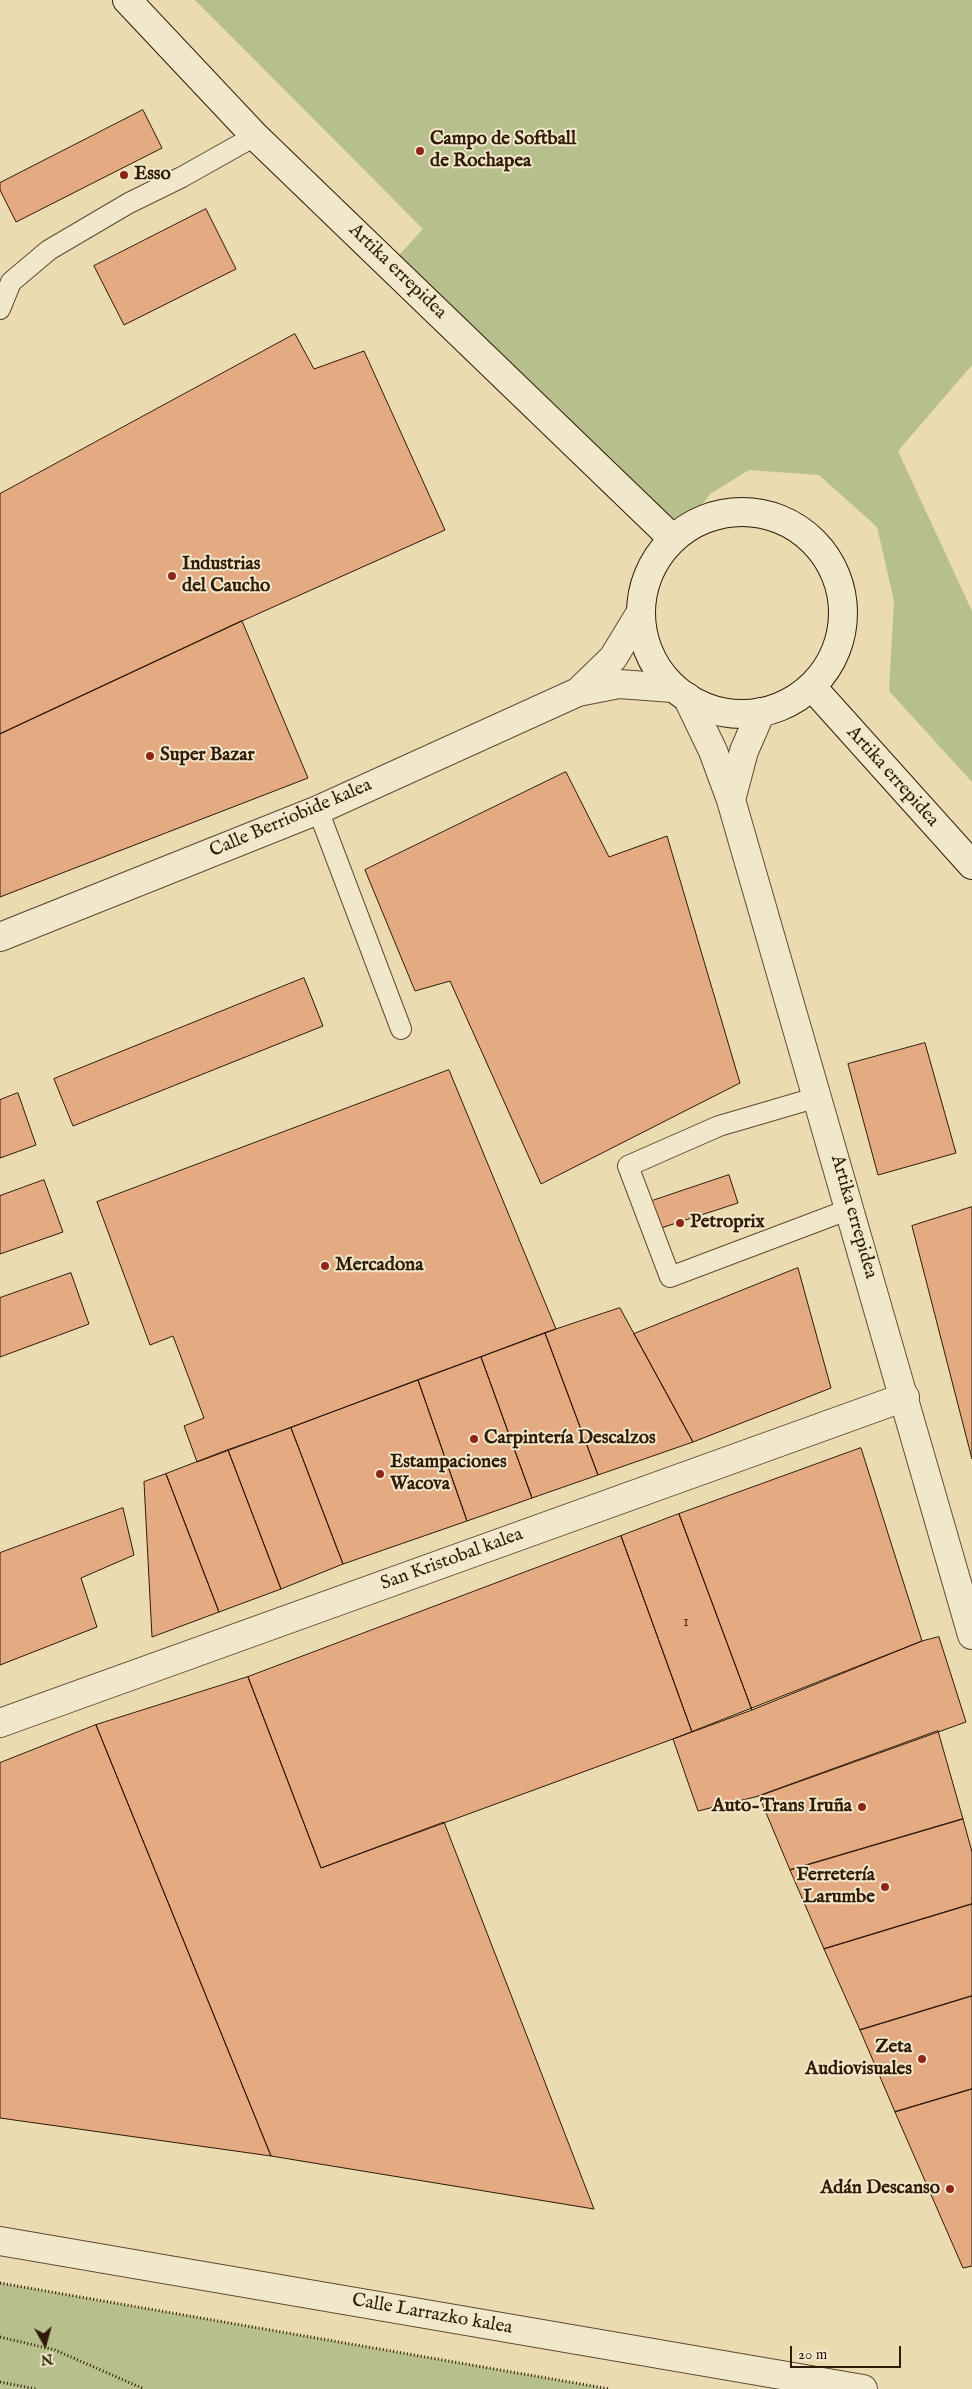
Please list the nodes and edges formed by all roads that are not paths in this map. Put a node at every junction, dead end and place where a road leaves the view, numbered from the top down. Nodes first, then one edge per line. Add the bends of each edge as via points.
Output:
1 (127, 0) edge
2 (255, 136) junction
3 (0, 309) edge
4 (672, 538) junction
5 (641, 612) junction
6 (813, 688) junction
7 (578, 692) junction
8 (680, 692) junction
9 (761, 712) junction
10 (731, 800) junction
11 (318, 810) junction
12 (972, 865) edge
13 (0, 937) edge
14 (401, 1029) dead end
15 (818, 1097) junction
16 (850, 1209) junction
17 (905, 1397) junction
18 (972, 1635) edge
19 (0, 1723) edge
20 (0, 2241) edge
21 (863, 2389) edge

1 - 2 street, Artika errepidea
2 - 3 lane via 49,250 11,282
2 - 4 street, Artika errepidea
4 - 5 street via 652,564 641,597
4 - 6 street via 697,522 724,513 753,512 781,520 806,534 826,556 838,582 842,611 839,639 828,666
5 - 7 street, Calle Berriobide kalea via 613,658
5 - 8 street via 641,630 652,662
6 - 9 street via 787,703
6 - 12 street, Artika errepidea
7 - 8 street, Calle Berriobide kalea via 619,684
7 - 11 street, Calle Berriobide kalea
8 - 9 street via 702,706 734,713
8 - 10 street, Artika errepidea via 713,751
9 - 10 street via 744,751
10 - 15 street, Artika errepidea
11 - 13 street, Calle Berriobide kalea
11 - 14 lane
15 - 16 street, Artika errepidea
15 - 16 lane via 719,1126 628,1166 670,1276
16 - 17 street, Artika errepidea
17 - 18 street, Artika errepidea
17 - 19 street, San Kristobal kalea
20 - 21 street, Calle Larrazko kalea

